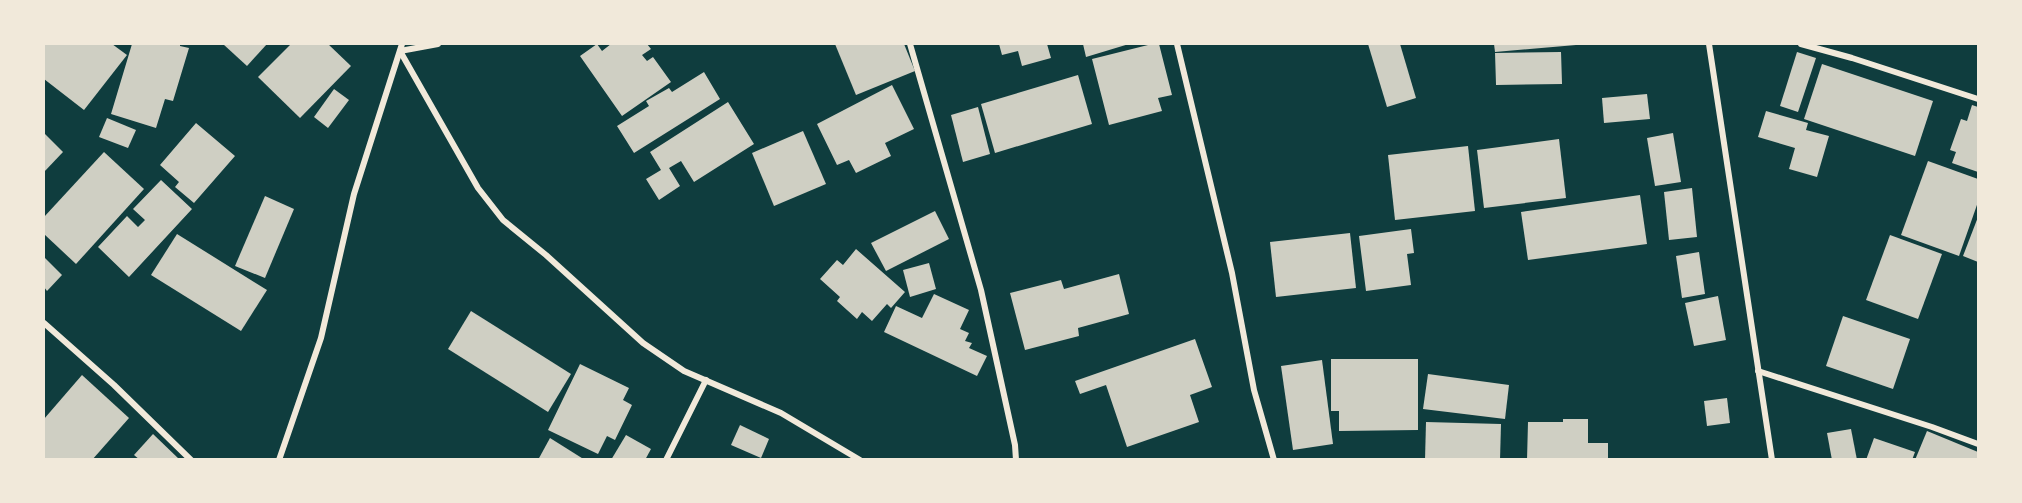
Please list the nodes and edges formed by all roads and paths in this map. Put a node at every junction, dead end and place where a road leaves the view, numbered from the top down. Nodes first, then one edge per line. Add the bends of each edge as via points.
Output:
1 (438, 44) edge
2 (910, 44) edge
3 (1178, 44) edge
4 (1709, 44) edge
5 (1801, 44) edge
6 (401, 47) edge
7 (1978, 99) edge
8 (44, 323) edge
9 (1758, 371) junction
10 (706, 380) junction
11 (1978, 444) edge
12 (191, 459) edge
13 (279, 459) edge
14 (666, 459) edge
15 (860, 459) edge
16 (1016, 459) edge
17 (1274, 459) edge
18 (1772, 459) edge

1 - 6 street
2 - 16 street via 981,290
3 - 17 street via 1232,273 1254,390
4 - 9 street
5 - 7 street
6 - 10 street via 478,188 503,220 643,343 684,371
6 - 13 street via 354,194 321,338
8 - 12 street
9 - 11 street
9 - 18 street
10 - 14 street
10 - 15 street via 781,413

